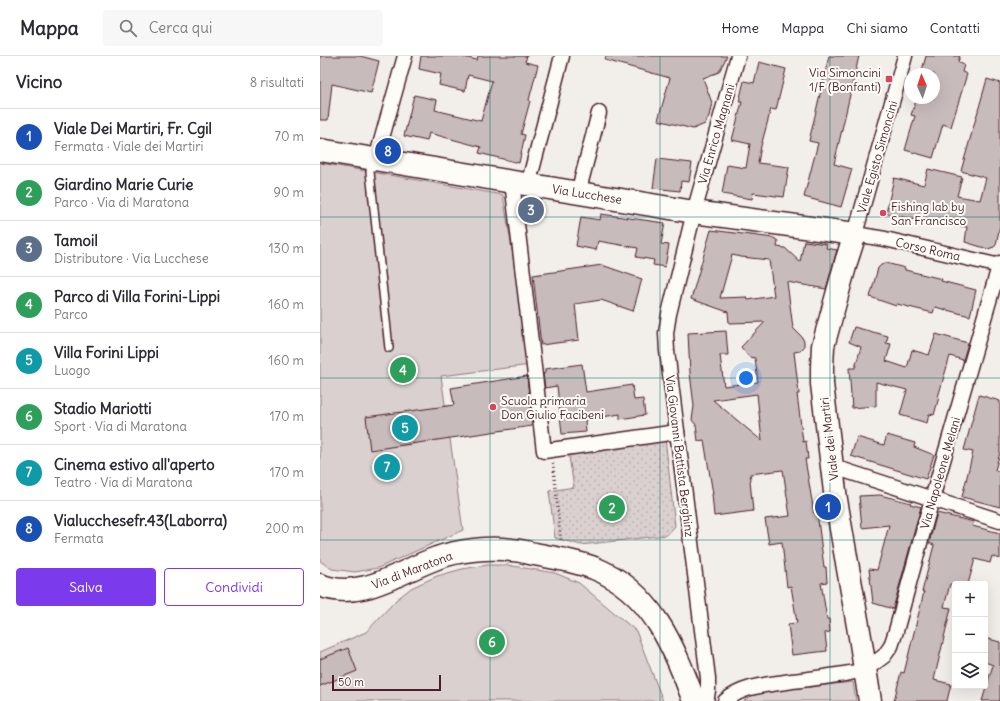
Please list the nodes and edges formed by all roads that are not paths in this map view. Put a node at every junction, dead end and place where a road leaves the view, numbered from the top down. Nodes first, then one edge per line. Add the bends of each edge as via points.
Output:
1 (405, 56) edge
2 (562, 56) edge
3 (738, 56) edge
4 (905, 56) edge
5 (599, 113) dead end
6 (320, 150) edge
7 (373, 159) junction
8 (520, 183) junction
9 (578, 193) junction
10 (694, 212) junction
11 (855, 234) junction
12 (1000, 265) edge
13 (389, 348) dead end
14 (677, 432) junction
15 (831, 466) junction
16 (932, 499) junction
17 (1000, 521) edge
18 (320, 584) edge
19 (865, 670) junction
20 (694, 701) edge
21 (706, 701) edge
22 (725, 701) edge
23 (870, 701) edge

1 - 7 street
2 - 8 street
3 - 10 street, Via Enrico Magnani
4 - 11 street, Viale Egisto Simoncini
5 - 9 street
6 - 7 main road, Via Lucchese
7 - 8 main road, Via Lucchese
7 - 13 lane via 370,172
8 - 9 main road, Via Lucchese
8 - 14 street via 544,451
9 - 10 main road, Via Lucchese
10 - 11 main road, Via Lucchese
10 - 14 street, Via Giovanni Battista Berghinz via 666,333
11 - 12 street, Corso Roma
11 - 15 main road, Viale dei Martiri via 823,346 822,384
12 - 16 street, Via Napoleone Melani
14 - 21 street, Via Giovanni Battista Berghinz via 708,678
15 - 16 street
15 - 19 main road, Viale dei Martiri
16 - 17 street
16 - 19 street, Via Napoleone Melani via 891,646 884,656
18 - 20 main road, Via di Maratona via 339,589 368,587 451,553 490,549 512,550 582,564 628,587 639,597 670,643
19 - 22 street via 755,686
19 - 23 main road, Viale dei Martiri

